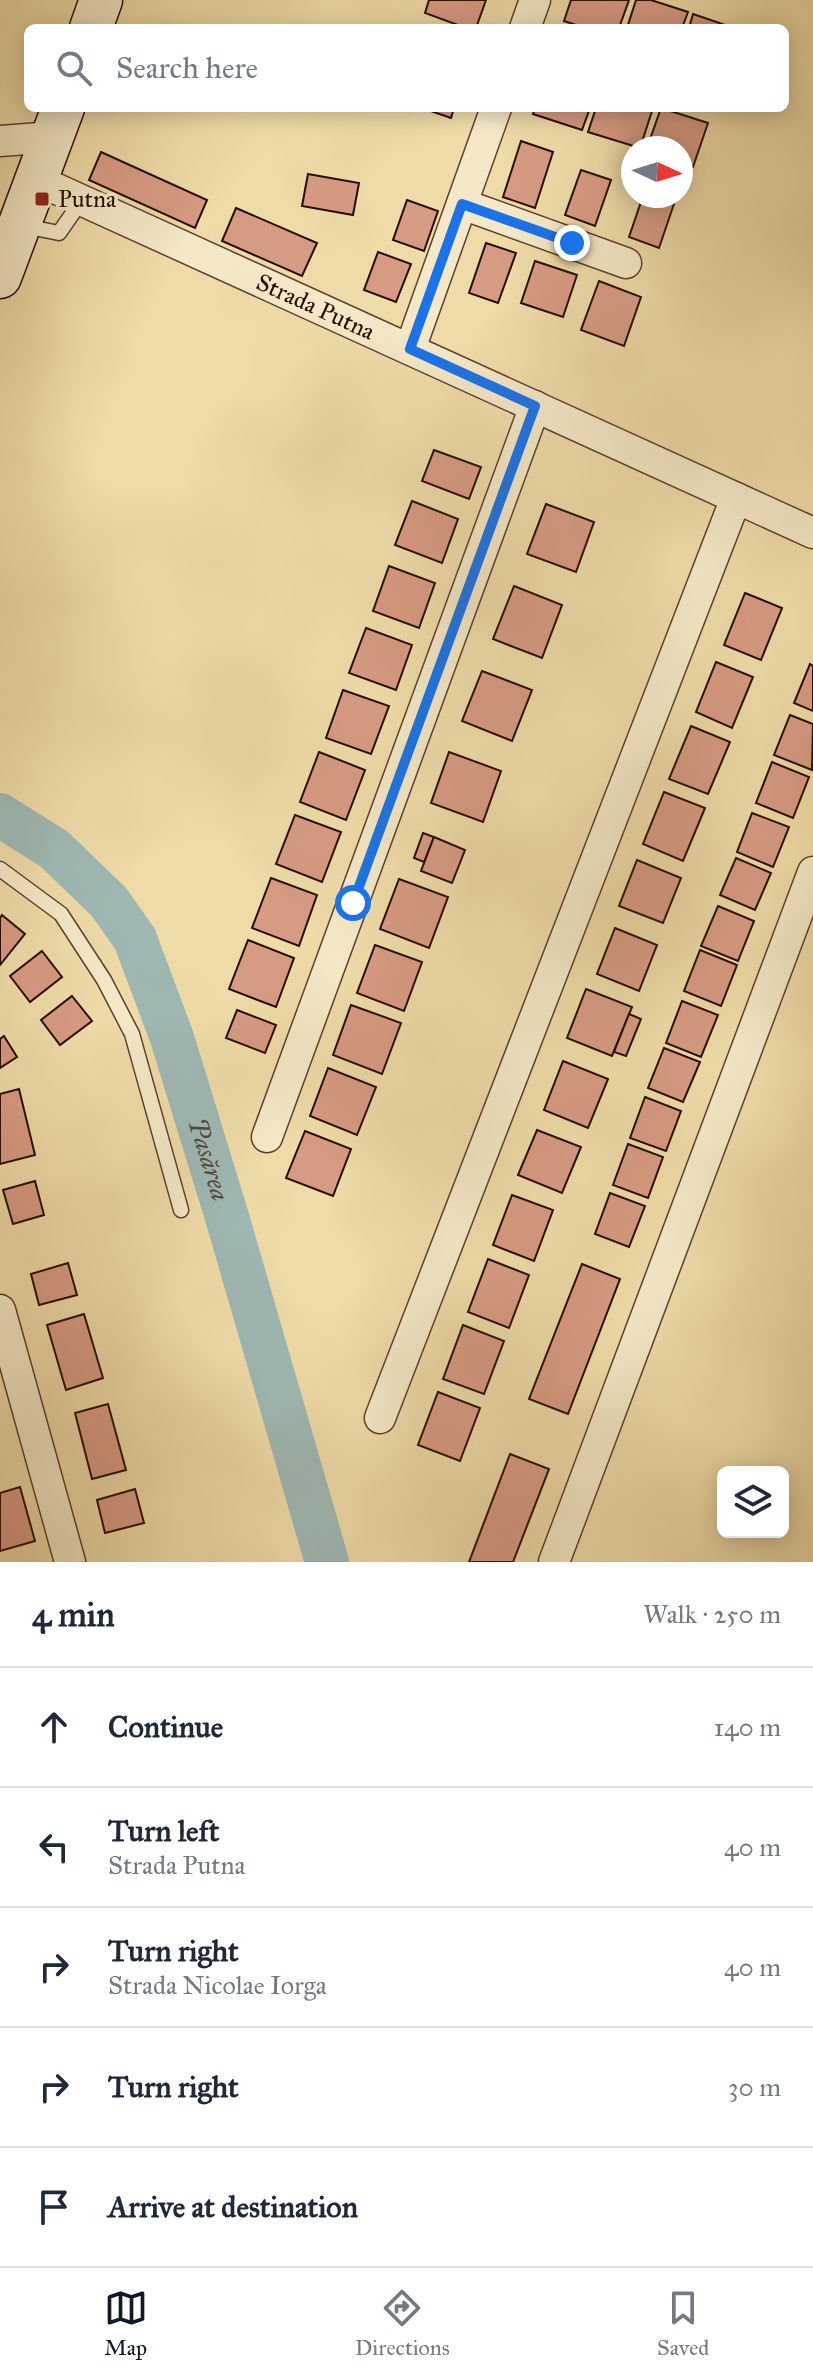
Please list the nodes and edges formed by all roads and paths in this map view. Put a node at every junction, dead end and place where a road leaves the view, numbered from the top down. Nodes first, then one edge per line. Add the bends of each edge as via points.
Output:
1 (101, 0) edge
2 (535, 0) edge
3 (92, 24) edge
4 (526, 24) edge
5 (495, 112) edge
6 (58, 123) edge
7 (0, 141) edge
8 (37, 180) junction
9 (82, 200) junction
10 (462, 204) junction
11 (20, 225) junction
12 (626, 263) dead end
13 (0, 277) edge
14 (410, 349) junction
15 (535, 406) junction
16 (736, 498) junction
17 (813, 533) edge
18 (0, 869) edge
19 (813, 872) edge
20 (267, 1137) dead end
21 (181, 1210) dead end
22 (1, 1319) edge
23 (380, 1418) dead end
24 (70, 1562) edge
25 (554, 1562) edge

1 - 3 main road
2 - 4 street
5 - 10 street
6 - 7 street
6 - 8 main road
8 - 9 street, Strada Putna
8 - 11 main road
9 - 11 lane via 59,233
9 - 14 street, Strada Putna
10 - 12 street
10 - 14 street
11 - 13 main road
14 - 15 street, Strada Putna
15 - 16 street, Strada Putna
15 - 20 street
16 - 17 street, Strada Putna
16 - 23 street
18 - 21 lane via 61,914 104,980 132,1034
19 - 25 street
22 - 24 street

